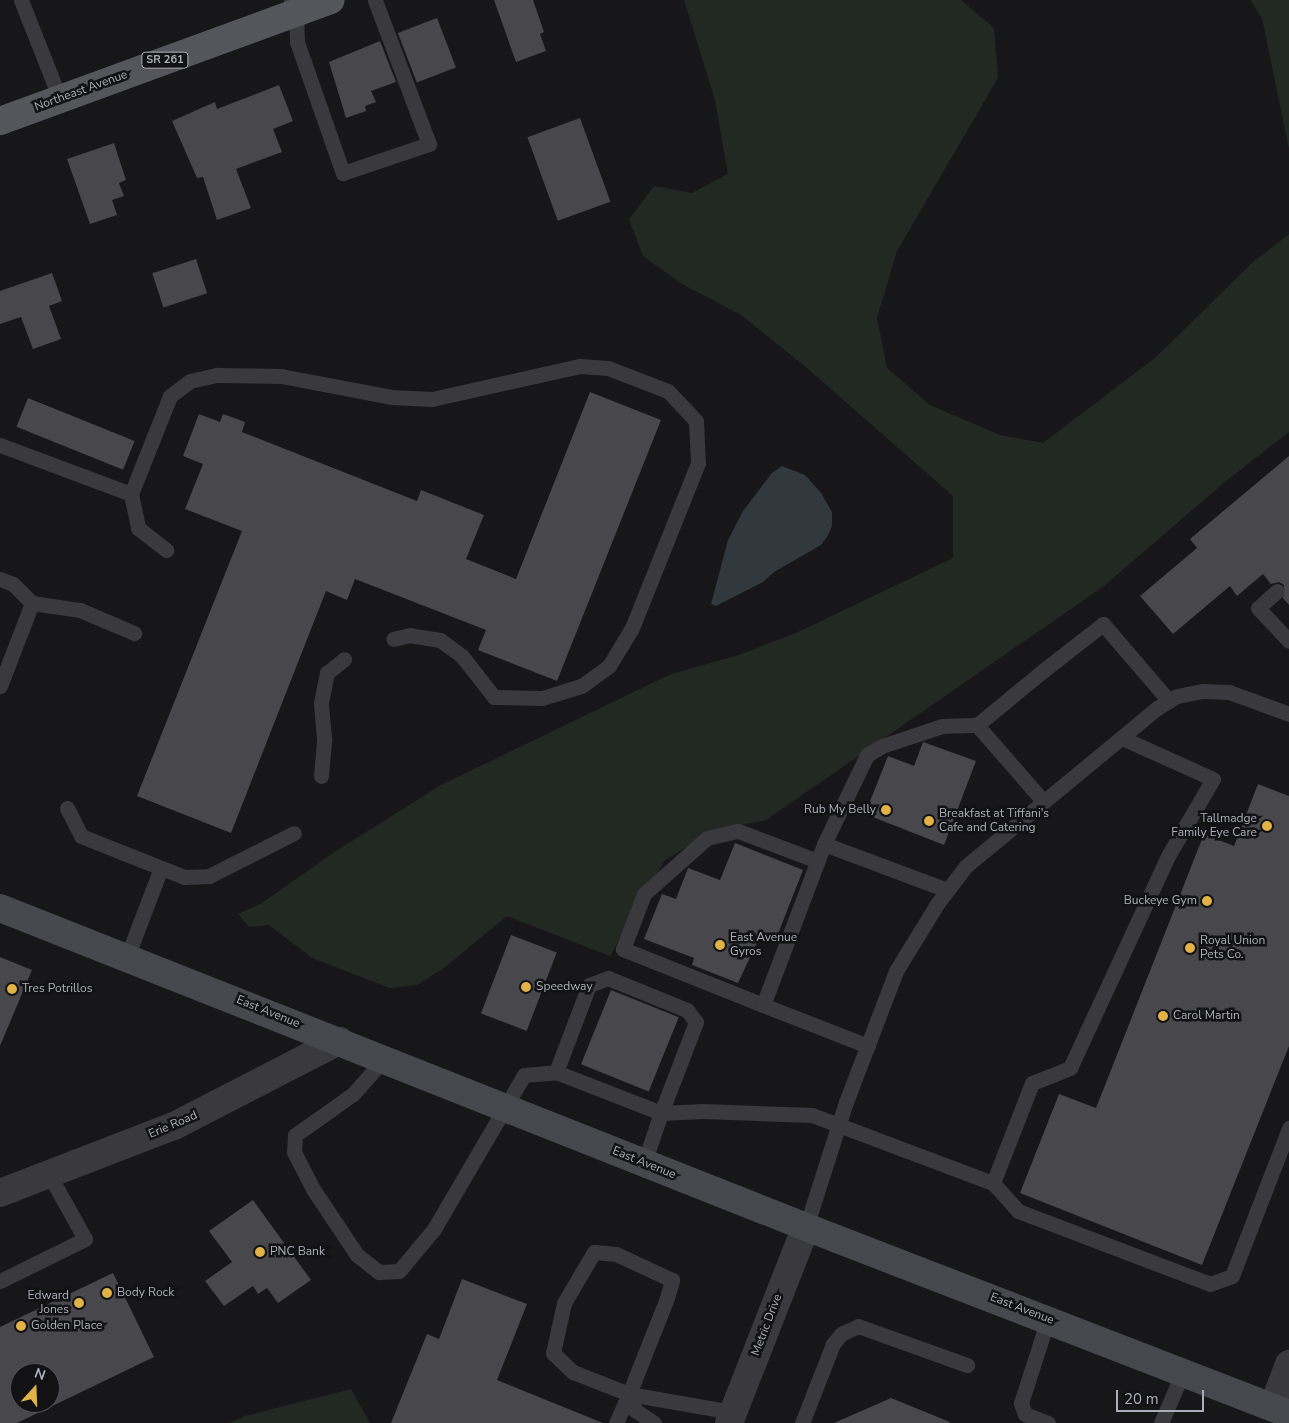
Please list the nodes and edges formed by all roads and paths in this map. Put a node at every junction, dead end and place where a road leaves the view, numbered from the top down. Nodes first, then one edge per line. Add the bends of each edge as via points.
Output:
1 (21, 0) edge
2 (330, 0) edge
3 (375, 0) edge
4 (293, 6) edge
5 (60, 99) junction
6 (0, 121) edge
7 (0, 445) edge
8 (131, 494) junction
9 (166, 550) dead end
10 (0, 579) edge
11 (1277, 591) dead end
12 (32, 603) junction
13 (134, 633) dead end
14 (393, 639) dead end
15 (1289, 641) edge
16 (344, 659) dead end
17 (0, 686) edge
18 (1169, 701) junction
19 (1289, 714) edge
20 (977, 725) junction
21 (1122, 738) junction
22 (321, 776) dead end
23 (1043, 800) junction
24 (67, 808) dead end
25 (294, 833) dead end
26 (824, 844) junction
27 (818, 861) junction
28 (160, 868) junction
29 (946, 890) junction
30 (0, 908) edge
31 (127, 957) junction
32 (763, 1005) junction
33 (340, 1041) junction
34 (868, 1046) junction
35 (384, 1059) junction
36 (556, 1072) junction
37 (506, 1108) junction
38 (661, 1113) junction
39 (839, 1126) junction
40 (1289, 1128) edge
41 (644, 1162) junction
42 (48, 1174) junction
43 (993, 1183) junction
44 (0, 1193) edge
45 (806, 1227) junction
46 (0, 1282) edge
47 (1048, 1319) junction
48 (1289, 1364) edge
49 (967, 1365) dead end
50 (1183, 1372) junction
51 (629, 1394) junction
52 (1281, 1410) edge
53 (731, 1418) edge
54 (616, 1423) edge
55 (654, 1423) edge
56 (802, 1423) edge
57 (1048, 1423) edge
58 (1161, 1423) edge

1 - 5 lane
2 - 4 main road, Northeast Avenue / SR 261
3 - 4 lane via 429,144 343,173 297,42
4 - 5 main road, Northeast Avenue / SR 261
5 - 6 main road, Northeast Avenue / SR 261
7 - 8 lane
8 - 9 lane via 138,528
8 - 14 lane via 170,396 190,380 217,375 281,376 391,397 432,399 580,366 608,368 668,391 696,421 698,463 632,628 609,666 581,686 542,698 494,697 462,656 440,640 410,635
10 - 12 lane via 13,584
11 - 15 lane via 1258,608
12 - 13 lane via 80,610
12 - 17 lane
16 - 22 lane via 327,673 320,703 324,738
18 - 19 lane via 1202,691 1229,692
18 - 20 lane via 1103,624
18 - 21 lane
20 - 23 lane
20 - 26 lane via 942,726 882,746 867,755
21 - 23 lane
21 - 43 lane via 1213,779 1168,856 1070,1068 1032,1083
23 - 29 lane via 966,866
24 - 28 lane via 81,836
25 - 28 lane via 208,876 184,877
26 - 27 lane
26 - 29 lane
27 - 32 lane
27 - 32 lane via 738,831 707,838 644,894 623,949
28 - 31 lane
29 - 34 lane via 896,972
30 - 31 main road, East Avenue
31 - 33 main road, East Avenue
32 - 34 lane
33 - 35 main road, East Avenue
33 - 42 street, Erie Road via 198,1115
34 - 39 lane
35 - 37 main road, East Avenue
35 - 37 lane via 354,1094 295,1135 294,1152 313,1189 357,1255 379,1272 399,1271 434,1228
36 - 37 lane via 524,1075
36 - 38 lane
36 - 38 lane via 589,985 608,978 687,1010 696,1022
37 - 41 main road, East Avenue
38 - 39 lane via 703,1111 812,1116
38 - 41 lane
39 - 43 lane
39 - 45 lane
40 - 43 lane via 1232,1276 1210,1284 1018,1211
41 - 45 main road, East Avenue
42 - 44 street, Erie Road
42 - 46 lane via 85,1239
45 - 47 main road, East Avenue
45 - 53 street, Metric Drive
47 - 50 main road, East Avenue
47 - 57 lane via 1021,1403 1025,1414
48 - 52 street
49 - 56 lane via 858,1326 841,1334 833,1344
50 - 52 main road, East Avenue
50 - 58 lane
51 - 51 lane via 672,1280 616,1254 594,1252 564,1303 553,1353 573,1372
51 - 53 lane
51 - 54 lane
51 - 55 lane via 635,1410

